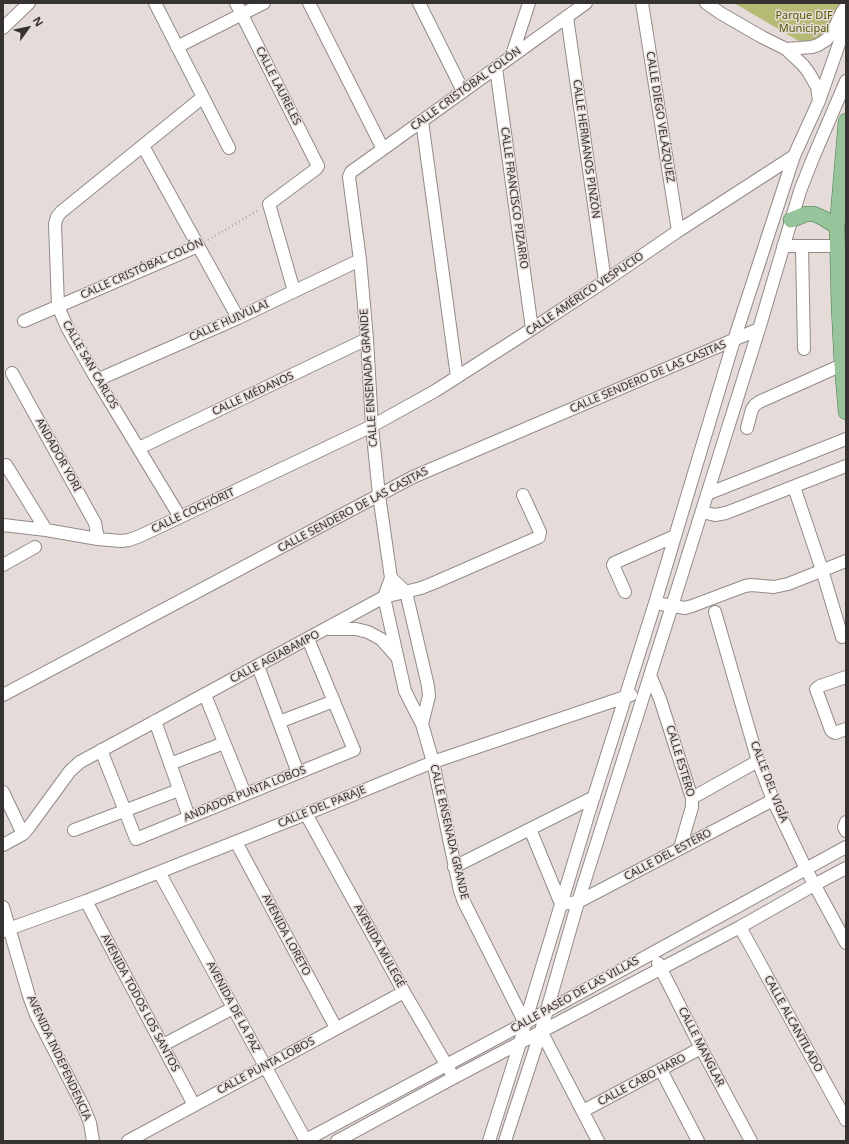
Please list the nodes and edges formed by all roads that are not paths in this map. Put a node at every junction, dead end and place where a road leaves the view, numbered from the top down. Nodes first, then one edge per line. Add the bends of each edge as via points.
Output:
1 (29, 3) edge
2 (155, 3) edge
3 (236, 3) edge
4 (264, 3) edge
5 (309, 3) edge
6 (419, 3) edge
7 (518, 3) edge
8 (529, 3) edge
9 (586, 3) edge
10 (642, 3) edge
11 (706, 3) edge
12 (846, 7) edge
13 (242, 14) junction
14 (525, 16) junction
15 (567, 17) junction
16 (846, 24) edge
17 (3, 28) edge
18 (177, 47) junction
19 (786, 49) junction
20 (512, 56) junction
21 (496, 68) junction
22 (846, 81) edge
23 (463, 91) junction
24 (202, 97) junction
25 (819, 101) junction
26 (422, 121) junction
27 (846, 121) edge
28 (143, 146) junction
29 (229, 148) dead end
30 (383, 149) junction
31 (794, 156) junction
32 (349, 177) joint
33 (791, 220) junction
34 (837, 227) junction
35 (678, 231) junction
36 (198, 246) junction
37 (783, 246) junction
38 (802, 246) junction
39 (837, 246) junction
40 (360, 260) junction
41 (605, 281) junction
42 (294, 291) junction
43 (58, 306) junction
44 (238, 318) junction
45 (24, 321) dead end
46 (532, 329) junction
47 (759, 329) junction
48 (368, 339) junction
49 (734, 340) junction
50 (804, 349) dead end
51 (842, 365) junction
52 (12, 373) dead end
53 (457, 377) junction
54 (97, 380) junction
55 (846, 412) edge
56 (372, 426) junction
57 (748, 428) dead end
58 (846, 439) edge
59 (139, 448) junction
60 (5, 465) edge
61 (846, 466) edge
62 (794, 487) junction
63 (707, 494) junction
64 (379, 495) junction
65 (524, 496) dead end
66 (702, 512) junction
67 (180, 517) junction
68 (3, 525) edge
69 (46, 530) junction
70 (675, 536) junction
71 (98, 539) junction
72 (35, 547) dead end
73 (846, 561) edge
74 (3, 565) edge
75 (822, 570) junction
76 (391, 578) junction
77 (406, 592) junction
78 (625, 592) dead end
79 (384, 597) junction
80 (655, 603) junction
81 (672, 606) junction
82 (715, 612) dead end
83 (326, 630) junction
84 (842, 637) dead end
85 (308, 639) junction
86 (398, 659) junction
87 (258, 666) junction
88 (650, 675) junction
89 (846, 677) edge
90 (645, 692) junction
91 (205, 695) junction
92 (3, 696) edge
93 (626, 696) junction
94 (334, 701) junction
95 (155, 722) junction
96 (279, 722) junction
97 (422, 724) junction
98 (846, 729) edge
99 (224, 743) junction
100 (102, 750) junction
101 (758, 761) junction
102 (432, 762) junction
103 (170, 764) junction
104 (298, 773) junction
105 (179, 790) junction
106 (3, 792) edge
107 (245, 794) junction
108 (594, 797) junction
109 (692, 798) junction
110 (773, 800) junction
111 (125, 811) junction
112 (306, 814) junction
113 (189, 817) junction
114 (846, 822) edge
115 (530, 829) junction
116 (74, 830) dead end
117 (846, 831) edge
118 (23, 834) junction
119 (236, 842) junction
120 (3, 845) edge
121 (680, 848) junction
122 (846, 848) edge
123 (454, 867) junction
124 (846, 868) edge
125 (806, 869) junction
126 (159, 872) junction
127 (814, 885) junction
128 (86, 901) junction
129 (578, 902) junction
130 (561, 904) junction
131 (3, 907) edge
132 (740, 927) junction
133 (7, 930) edge
134 (846, 943) edge
135 (653, 953) junction
136 (661, 969) junction
137 (404, 992) junction
138 (233, 1008) junction
139 (547, 1011) junction
140 (525, 1024) junction
141 (336, 1028) junction
142 (541, 1031) junction
143 (520, 1043) junction
144 (162, 1045) junction
145 (701, 1048) junction
146 (446, 1065) junction
147 (265, 1067) junction
148 (661, 1070) junction
149 (453, 1078) junction
150 (194, 1105) junction
151 (583, 1111) junction
152 (846, 1120) edge
153 (93, 1141) edge
154 (128, 1141) edge
155 (305, 1141) edge
156 (337, 1141) edge
157 (489, 1141) edge
158 (505, 1141) edge
159 (598, 1141) edge
160 (698, 1141) edge
161 (751, 1141) edge

1 - 17 street
2 - 18 street
3 - 13 street, CALLE LAURELES
4 - 13 street
5 - 30 street
6 - 23 street
7 - 14 street
8 - 14 street
9 - 15 street, CALLE CRISTÓBAL COLÓN
10 - 35 street, CALLE DIEGO VELÁZQUEZ
11 - 19 street
12 - 19 street via 826,40 812,47
13 - 18 street
13 - 42 street, CALLE LAURELES via 318,166 269,204
14 - 20 street
15 - 20 street, CALLE CRISTÓBAL COLÓN
15 - 41 street, CALLE HERMANOS PINZÓN
16 - 25 street
18 - 24 street
19 - 25 street via 809,73 817,87
20 - 21 street, CALLE CRISTÓBAL COLÓN
21 - 23 street, CALLE CRISTÓBAL COLÓN
21 - 46 street, CALLE FRANCISCO PIZARRO
22 - 33 street via 813,158
23 - 26 street, CALLE CRISTÓBAL COLÓN
24 - 28 street, CALLE SAN CARLOS
24 - 29 street
25 - 31 street
26 - 30 street, CALLE CRISTÓBAL COLÓN
26 - 53 street
27 - 34 main road
28 - 36 street
28 - 43 street, CALLE SAN CARLOS via 57,217 55,224
30 - 32 street, CALLE CRISTÓBAL COLÓN via 351,172
31 - 35 street, CALLE AMÉRICO VESPUCIO
31 - 49 street
32 - 40 street, CALLE ENSENADA GRANDE
33 - 34 main road via 806,214 814,214
33 - 37 street
34 - 39 main road
35 - 41 street, CALLE AMÉRICO VESPUCIO
36 - 43 street, CALLE CRISTÓBAL COLÓN
36 - 44 street
37 - 38 street
37 - 47 street
38 - 39 street
38 - 50 street
39 - 51 main road
40 - 42 street, CALLE HUIVULAI
40 - 48 street, CALLE ENSENADA GRANDE
41 - 46 street, CALLE AMÉRICO VESPUCIO
42 - 44 street, CALLE HUIVULAI
43 - 45 street, CALLE CRISTÓBAL COLÓN
43 - 54 street, CALLE SAN CARLOS
44 - 54 street, CALLE HUIVULAI
46 - 53 street, CALLE AMÉRICO VESPUCIO
47 - 49 street, CALLE SENDERO DE LAS CASITAS
47 - 63 street
48 - 56 street, CALLE ENSENADA GRANDE
48 - 59 street, CALLE MÉDANOS
49 - 64 street, CALLE SENDERO DE LAS CASITAS via 413,477
49 - 70 street
51 - 55 main road
51 - 57 street via 759,402 752,409
52 - 71 street, ANDADOR YORI via 95,522
53 - 56 street, CALLE AMÉRICO VESPUCIO
54 - 59 street, CALLE SAN CARLOS
56 - 64 street, CALLE ENSENADA GRANDE
56 - 67 street, CALLE COCHÓRIT
58 - 63 street
59 - 67 street, CALLE SAN CARLOS
60 - 69 street
61 - 62 street
62 - 66 street via 721,515
62 - 75 street
63 - 66 street
64 - 76 street, CALLE ENSENADA GRANDE
64 - 92 street, CALLE SENDERO DE LAS CASITAS
65 - 77 street, CALLE AGIABAMPO via 540,532 539,537 436,582
66 - 81 street
67 - 71 street, CALLE COCHÓRIT via 129,540 121,542
68 - 69 street, CALLE COCHÓRIT
69 - 71 street, CALLE COCHÓRIT
70 - 78 street via 614,563
70 - 80 street
72 - 74 street
73 - 75 street
75 - 81 street via 780,586 751,584 685,608
75 - 84 street
76 - 77 street
76 - 79 street, CALLE ENSENADA GRANDE
77 - 79 street, CALLE AGIABAMPO
77 - 97 street, CALLE ENSENADA GRANDE via 428,686 429,696
79 - 83 street, CALLE AGIABAMPO
79 - 86 street, CALLE ENSENADA GRANDE
80 - 81 street
80 - 93 street
81 - 88 street
82 - 101 street, CALLE DEL VIGÍA
83 - 85 street, CALLE AGIABAMPO
83 - 86 street via 356,629 368,632 388,645
85 - 87 street, CALLE AGIABAMPO
85 - 94 street
86 - 97 street, CALLE ENSENADA GRANDE via 405,691
87 - 91 street, CALLE AGIABAMPO
87 - 96 street
88 - 90 street
88 - 109 street, CALLE ESTERO
89 - 98 street via 816,689 831,730 835,732
90 - 93 street, CALLE DEL PARAJE
90 - 129 street
91 - 95 street, CALLE AGIABAMPO
91 - 99 street
93 - 102 street, CALLE DEL PARAJE
93 - 108 street
94 - 96 street
94 - 104 street, ANDADOR PUNTA LOBOS via 354,750
95 - 100 street, CALLE AGIABAMPO
95 - 103 street
96 - 104 street
97 - 102 street, CALLE ENSENADA GRANDE
99 - 103 street
99 - 107 street
100 - 111 street
100 - 118 street, CALLE AGIABAMPO via 80,762 70,771
101 - 109 street
101 - 110 street, CALLE DEL VIGÍA
102 - 112 street, CALLE DEL PARAJE
102 - 123 street, CALLE ENSENADA GRANDE
103 - 105 street
104 - 107 street, ANDADOR PUNTA LOBOS
105 - 111 street
105 - 113 street
106 - 118 street
107 - 113 street, ANDADOR PUNTA LOBOS
108 - 115 street
108 - 130 street
109 - 121 street, CALLE ESTERO via 692,807
110 - 121 street, CALLE DEL ESTERO
110 - 125 street, CALLE DEL VIGÍA
111 - 113 street, ANDADOR PUNTA LOBOS via 136,839
111 - 116 street
112 - 119 street, CALLE DEL PARAJE
112 - 137 street, AVENIDA MULEGÉ
114 - 117 street
115 - 123 street
115 - 130 street
118 - 120 street, CALLE AGIABAMPO
119 - 126 street, CALLE DEL PARAJE
119 - 141 street, AVENIDA LORETO
121 - 129 street, CALLE DEL ESTERO
122 - 125 street, CALLE PASEO DE LAS VILLAS
123 - 140 street, CALLE ENSENADA GRANDE via 464,902
124 - 127 street, CALLE PASEO DE LAS VILLAS
125 - 127 street, CALLE DEL VIGÍA
125 - 135 street, CALLE PASEO DE LAS VILLAS
126 - 128 street, CALLE DEL PARAJE
126 - 138 street, AVENIDA DE LA PAZ
127 - 132 street, CALLE PASEO DE LAS VILLAS
127 - 134 street, CALLE DEL VIGÍA
128 - 133 street, CALLE DEL PARAJE
128 - 144 street, AVENIDA TODOS LOS SANTOS
129 - 130 street, CALLE DEL ESTERO
129 - 139 street
130 - 140 street
131 - 133 street, AVENIDA INDEPENDENCIA
132 - 136 street, CALLE PASEO DE LAS VILLAS
132 - 152 street, CALLE ALCANTILADO
133 - 153 street, AVENIDA INDEPENDENCIA via 36,1015 84,1108
135 - 136 street, CALLE MANGLAR
135 - 139 street, CALLE PASEO DE LAS VILLAS
136 - 142 street, CALLE PASEO DE LAS VILLAS
136 - 145 street, CALLE MANGLAR
137 - 141 street, CALLE PUNTA LOBOS
137 - 146 street, AVENIDA MULEGÉ
138 - 144 street
138 - 147 street, AVENIDA DE LA PAZ
139 - 140 street, CALLE PASEO DE LAS VILLAS
139 - 142 street
140 - 143 street
140 - 146 street, CALLE PASEO DE LAS VILLAS
141 - 147 street, CALLE PUNTA LOBOS
142 - 143 street, CALLE PASEO DE LAS VILLAS
142 - 151 street
142 - 158 street
143 - 149 street, CALLE PASEO DE LAS VILLAS
143 - 157 street
144 - 150 street, AVENIDA TODOS LOS SANTOS
145 - 148 street, CALLE CABO HARO
145 - 161 street, CALLE MANGLAR
146 - 149 street, AVENIDA MULEGÉ
146 - 155 street, CALLE PASEO DE LAS VILLAS
147 - 150 street, CALLE PUNTA LOBOS
147 - 155 street, AVENIDA DE LA PAZ
148 - 151 street, CALLE CABO HARO
148 - 160 street
149 - 156 street, CALLE PASEO DE LAS VILLAS
150 - 154 street, CALLE PUNTA LOBOS
151 - 159 street

